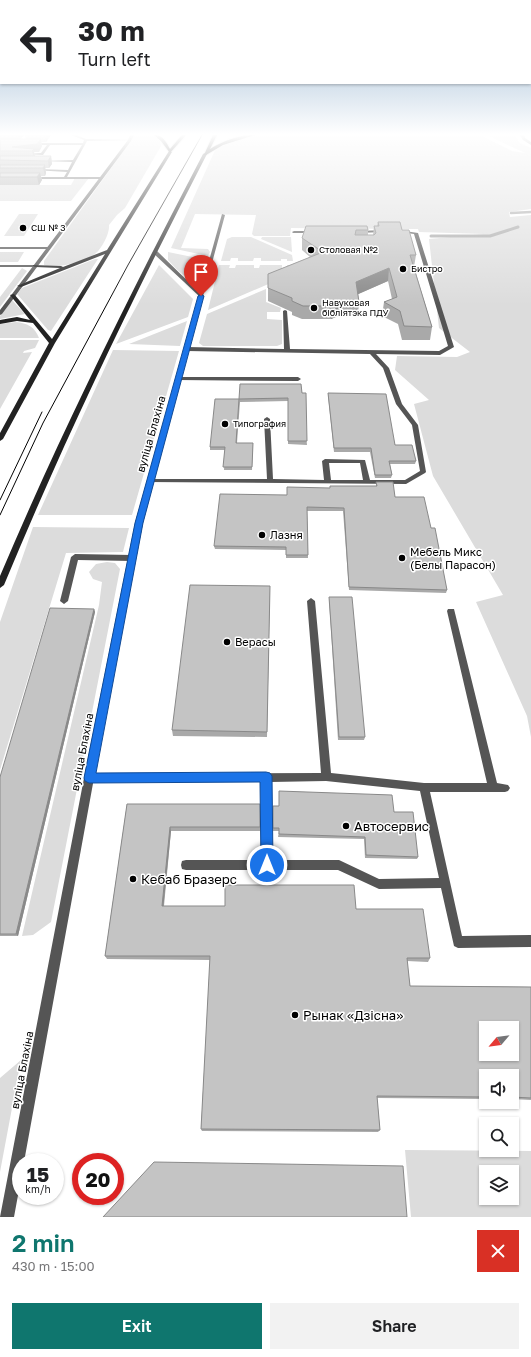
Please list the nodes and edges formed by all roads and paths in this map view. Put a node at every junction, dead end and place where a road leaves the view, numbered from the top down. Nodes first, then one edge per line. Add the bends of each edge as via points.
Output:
1 (91, 192) edge
2 (145, 192) edge
3 (186, 192) edge
4 (223, 215) dead end
5 (387, 231) edge
6 (394, 231) edge
7 (294, 232) dead end
8 (324, 232) edge
9 (353, 232) edge
10 (368, 232) junction
11 (369, 238) edge
12 (0, 248) edge
13 (48, 248) junction
14 (109, 251) junction
15 (155, 252) junction
16 (0, 266) edge
17 (35, 266) junction
18 (70, 266) junction
19 (19, 286) junction
20 (12, 295) junction
21 (201, 296) junction
22 (285, 311) edge
23 (0, 313) edge
24 (0, 322) edge
25 (35, 322) junction
26 (52, 343) junction
27 (187, 349) junction
28 (287, 351) junction
29 (372, 352) junction
30 (180, 378) junction
31 (298, 379) dead end
32 (267, 419) dead end
33 (0, 438) edge
34 (149, 481) junction
35 (270, 482) junction
36 (328, 482) junction
37 (367, 482) junction
38 (132, 558) junction
39 (0, 585) edge
40 (64, 601) dead end
41 (311, 601) dead end
42 (450, 611) dead end
43 (266, 776) junction
44 (326, 777) junction
45 (89, 778) junction
46 (424, 787) junction
47 (494, 788) junction
48 (505, 788) dead end
49 (186, 865) dead end
50 (267, 865) junction
51 (444, 883) junction
52 (531, 941) edge
53 (7, 1217) edge

1 - 13 street
2 - 14 main road
3 - 15 main road
4 - 21 street, вуліца Блахіна
5 - 10 street
6 - 29 street via 412,230 416,233 451,347 440,353
7 - 8 street
9 - 10 street
10 - 11 street
12 - 13 street
13 - 17 street
14 - 18 main road
14 - 26 main road
15 - 21 street
15 - 39 main road via 107,345 27,519
16 - 17 street
17 - 18 main road
17 - 19 street
18 - 19 main road
19 - 20 street
20 - 23 street
20 - 25 main road
21 - 27 street, вуліца Блахіна
22 - 28 street
24 - 25 main road via 17,319
25 - 26 main road
26 - 33 main road
27 - 28 street
27 - 30 street, вуліца Блахіна
28 - 29 street
29 - 37 street via 386,368 399,404 415,425 424,472 406,482
30 - 31 street
30 - 34 street, вуліца Блахіна
32 - 35 street
34 - 35 street
34 - 38 street, вуліца Блахіна
35 - 36 street
36 - 37 street
36 - 37 street via 325,462 363,461
38 - 40 street via 75,557
38 - 45 street, вуліца Блахіна
41 - 44 street
42 - 47 street
43 - 44 street
43 - 45 street
43 - 50 street
44 - 46 street
45 - 53 street, вуліца Блахіна
46 - 47 street
46 - 51 street
47 - 48 street
49 - 50 street
50 - 51 street via 339,865 379,884
51 - 52 street via 458,942

